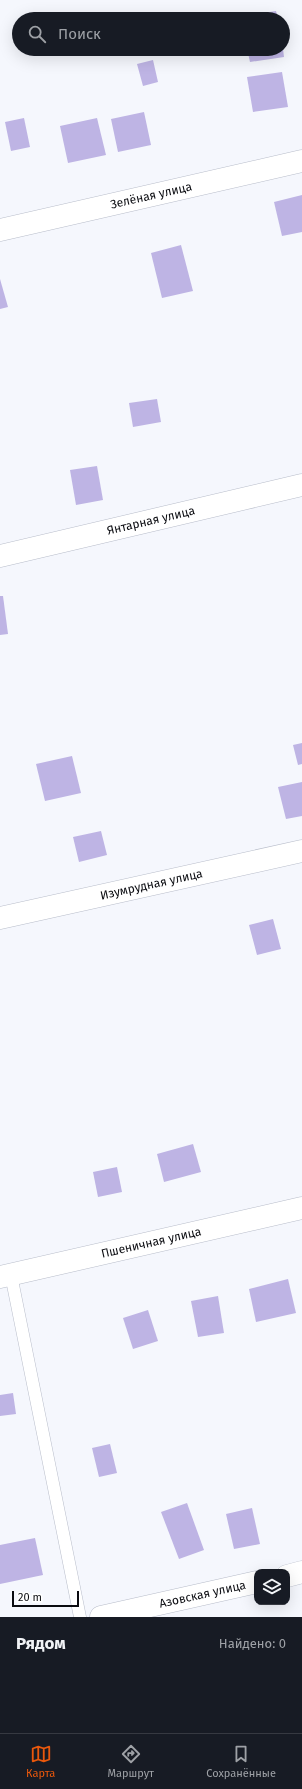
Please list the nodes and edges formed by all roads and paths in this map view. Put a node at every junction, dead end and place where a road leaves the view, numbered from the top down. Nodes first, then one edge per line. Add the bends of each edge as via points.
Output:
1 (302, 160) edge
2 (0, 230) edge
3 (302, 485) edge
4 (0, 556) edge
5 (302, 851) edge
6 (0, 918) edge
7 (302, 1208) edge
8 (6, 1276) edge
9 (302, 1572) edge
10 (290, 1575) edge
11 (254, 1583) edge
12 (80, 1617) edge
13 (101, 1617) edge

1 - 2 street, Зелёная улица
3 - 4 street, Янтарная улица
5 - 6 street, Изумрудная улица
7 - 8 street, Пшеничная улица
8 - 12 lane
9 - 10 street
11 - 13 street, Азовская улица

